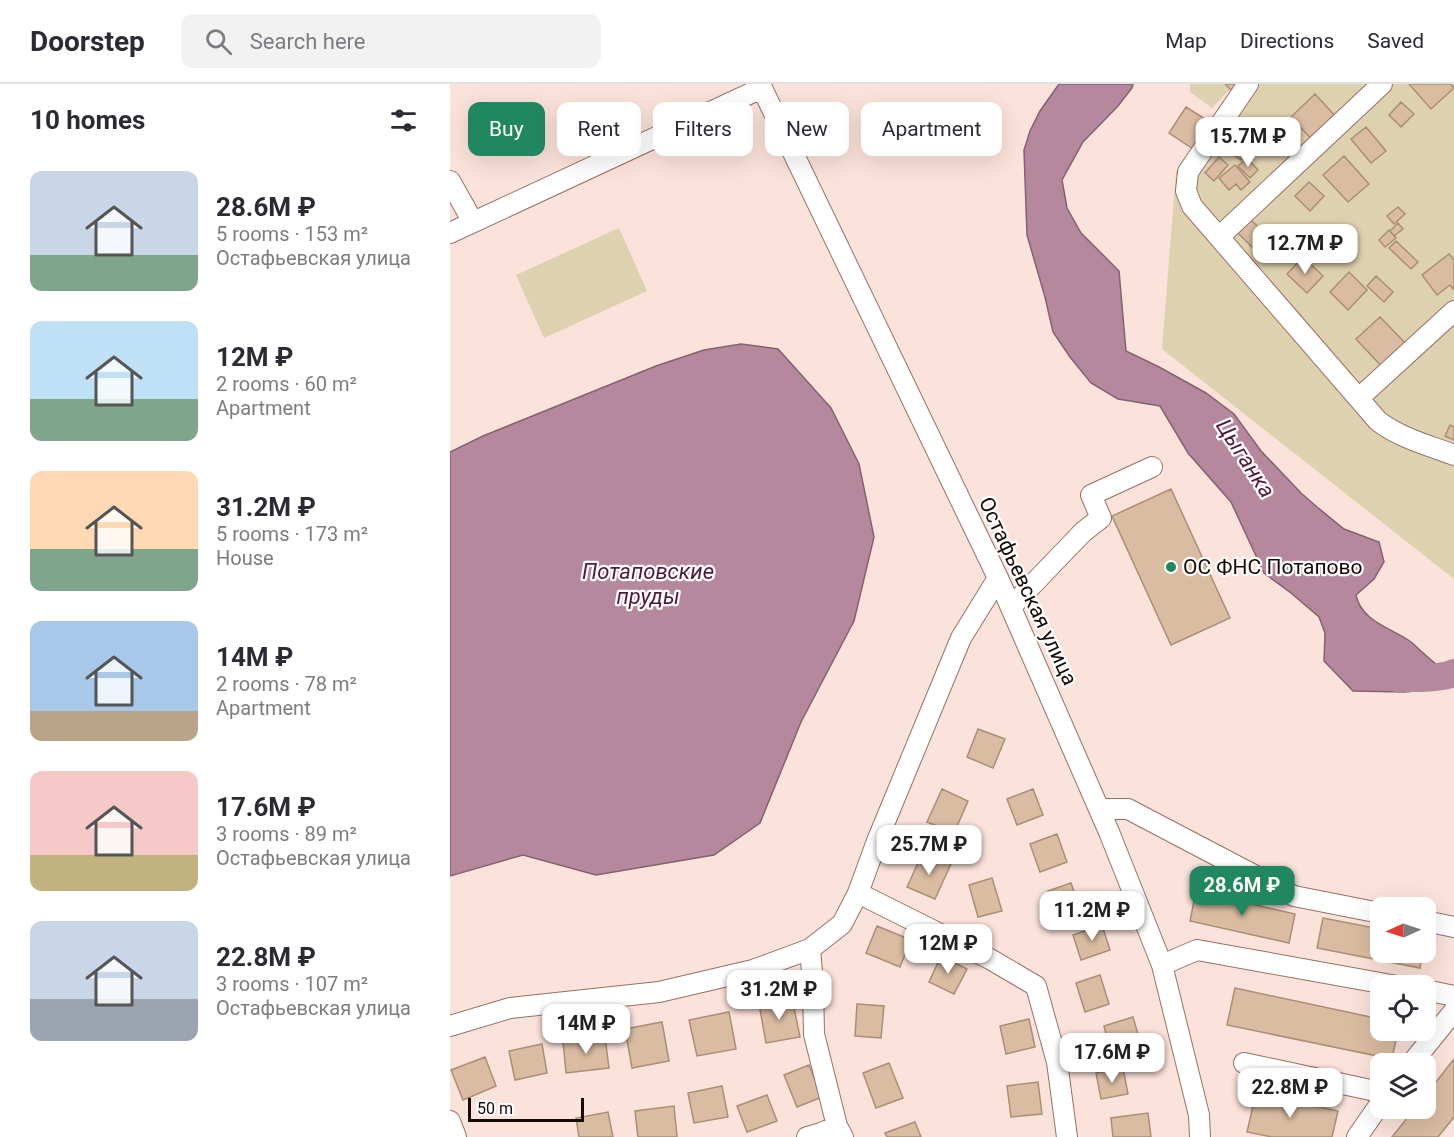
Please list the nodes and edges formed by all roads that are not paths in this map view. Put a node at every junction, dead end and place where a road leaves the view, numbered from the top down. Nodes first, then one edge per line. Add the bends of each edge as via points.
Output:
1 (1248, 84) edge
2 (1382, 84) edge
3 (761, 86) edge
4 (450, 182) edge
5 (472, 222) junction
6 (450, 233) edge
7 (1219, 237) junction
8 (1454, 310) edge
9 (1359, 398) junction
10 (1454, 455) edge
11 (1152, 467) dead end
12 (998, 578) junction
13 (1011, 607) junction
14 (1099, 809) junction
15 (858, 893) junction
16 (1370, 911) edge
17 (1436, 923) edge
18 (1454, 927) edge
19 (810, 949) junction
20 (1162, 965) junction
21 (1370, 981) edge
22 (1436, 992) edge
23 (1454, 996) edge
24 (1454, 1011) edge
25 (450, 1026) edge
26 (1420, 1053) edge
27 (1244, 1063) dead end
28 (1370, 1090) edge
29 (1370, 1118) edge
30 (450, 1121) edge
31 (840, 1131) edge
32 (456, 1137) edge
33 (807, 1137) edge
34 (1067, 1137) edge
35 (1200, 1137) edge
36 (1357, 1137) edge

1 - 7 street via 1188,171 1186,191 1192,206
2 - 7 street
3 - 5 street
3 - 12 street, Остафьевская улица
4 - 5 street
5 - 6 street
7 - 9 street
8 - 9 street
9 - 10 street via 1389,430
11 - 13 street via 1091,495 1101,518
12 - 13 street, Остафьевская улица
12 - 15 street via 961,638
13 - 14 street, Остафьевская улица
14 - 16 street via 1128,809 1294,896
14 - 20 street, Остафьевская улица
15 - 19 street via 843,924
15 - 34 street via 1036,986 1057,1062
17 - 18 street
19 - 25 street via 753,970 659,992 510,1008
19 - 31 street via 814,1034
20 - 21 street via 1197,950
20 - 35 street, Остафьевская улица via 1199,1115
22 - 23 street
24 - 26 street
27 - 28 street
29 - 36 street
30 - 32 street
31 - 33 street

